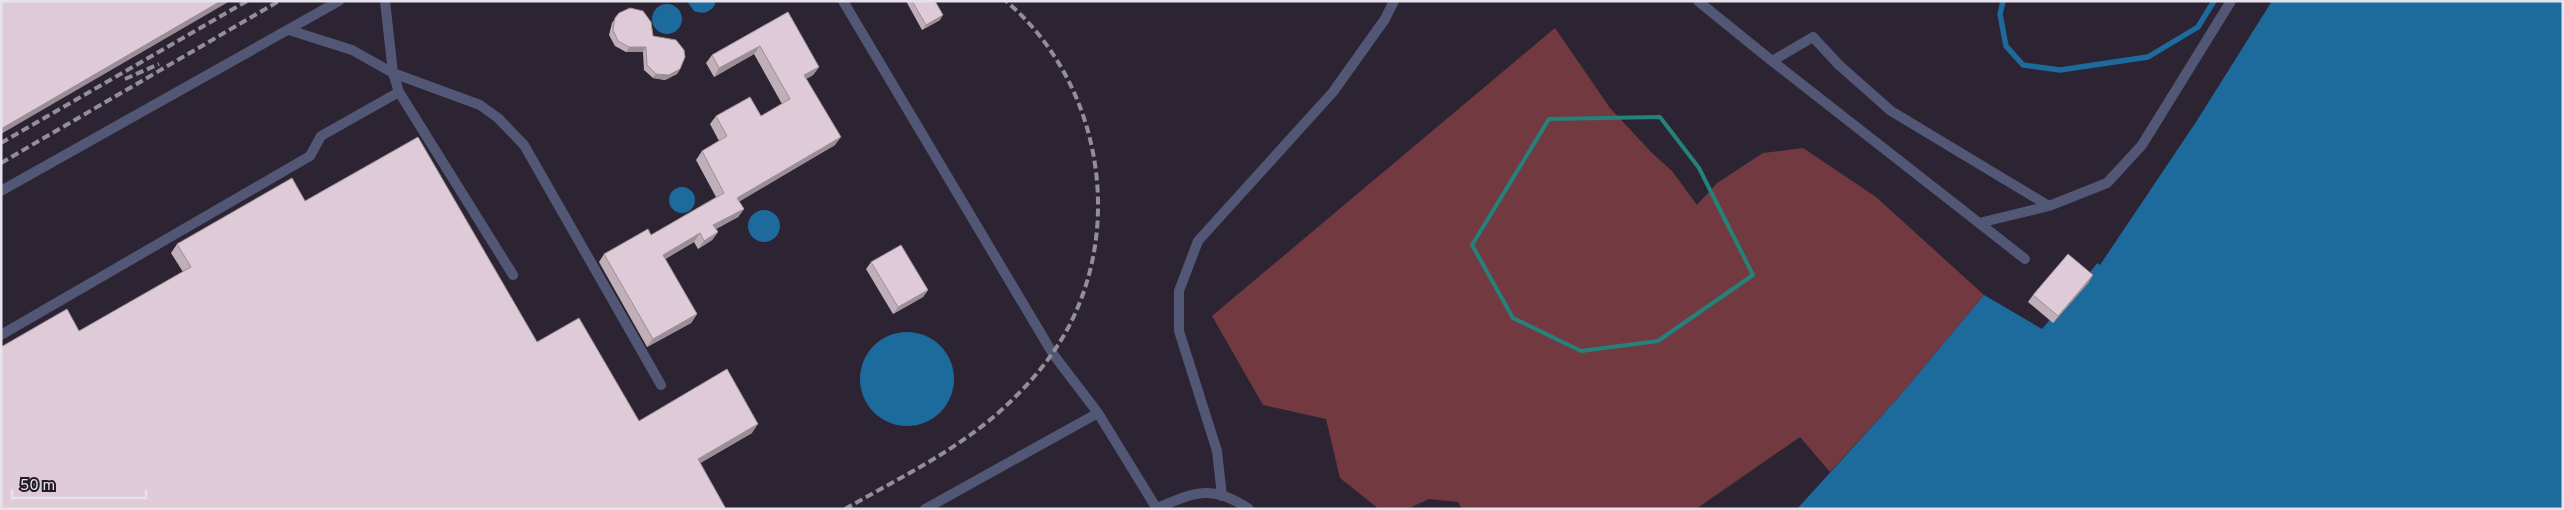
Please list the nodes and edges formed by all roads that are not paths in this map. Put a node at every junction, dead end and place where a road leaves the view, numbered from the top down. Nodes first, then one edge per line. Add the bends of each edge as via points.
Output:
1 (339, 1) edge
2 (385, 1) edge
3 (842, 1) edge
4 (1394, 1) edge
5 (1698, 1) edge
6 (2231, 1) edge
7 (289, 30) junction
8 (1772, 61) junction
9 (393, 73) junction
10 (399, 92) junction
11 (1, 191) edge
12 (2049, 206) junction
13 (1979, 223) junction
14 (2025, 259) dead end
15 (513, 275) dead end
16 (1, 335) edge
17 (661, 385) dead end
18 (1098, 413) junction
19 (1222, 496) junction
20 (1157, 508) edge
21 (925, 509) edge
22 (1249, 509) edge

1 - 7 lane
2 - 9 lane
3 - 18 lane via 1052,354
4 - 19 lane via 1385,19 1333,92 1198,240 1179,291 1179,331 1217,451
5 - 8 lane
6 - 12 lane via 2142,145 2107,183
7 - 9 lane via 352,50
7 - 11 lane
8 - 12 lane via 1813,37 1891,111
8 - 13 lane
9 - 10 lane
9 - 17 lane via 480,105 524,145
10 - 15 lane
10 - 16 lane via 321,136 310,156
12 - 13 lane
13 - 14 lane
18 - 20 lane
18 - 21 lane
19 - 20 lane via 1210,492 1187,496
19 - 22 lane

